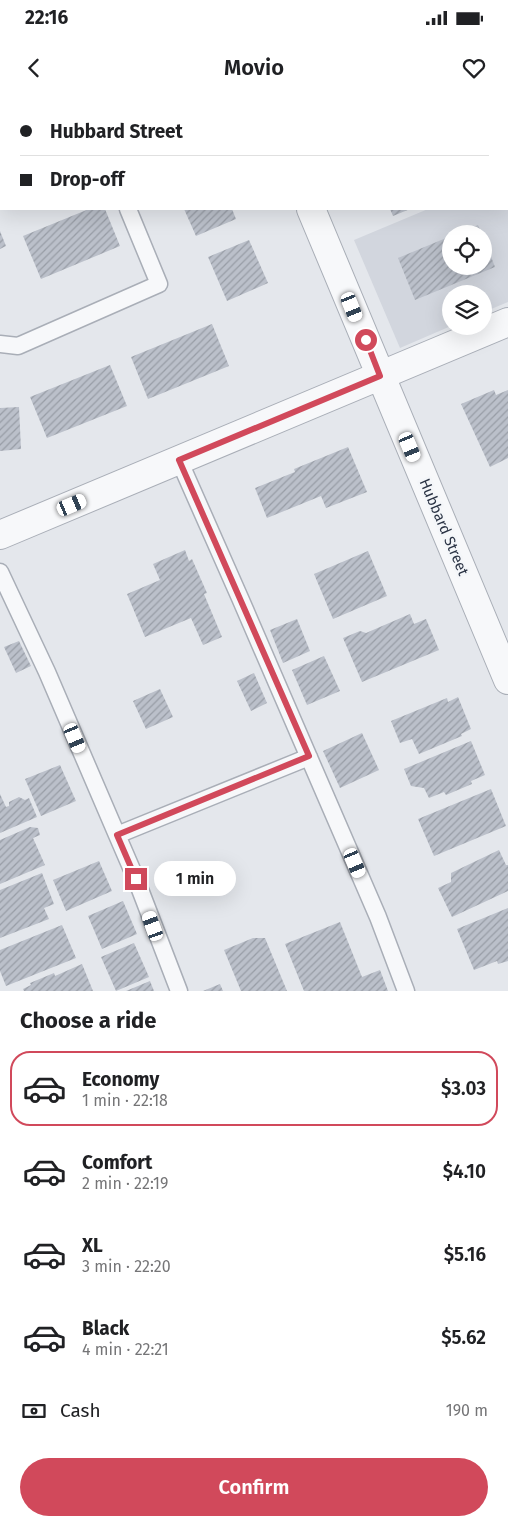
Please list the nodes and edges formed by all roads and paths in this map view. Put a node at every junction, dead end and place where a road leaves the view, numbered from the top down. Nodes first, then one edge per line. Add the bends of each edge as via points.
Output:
1 (128, 210) edge
2 (311, 210) edge
3 (508, 322) edge
4 (0, 344) edge
5 (380, 376) junction
6 (179, 460) junction
7 (0, 535) edge
8 (0, 572) edge
9 (508, 680) edge
10 (309, 756) junction
11 (117, 835) junction
12 (178, 991) edge
13 (406, 991) edge

1 - 4 lane via 159,284 18,346
2 - 5 street, Hubbard Street
3 - 5 street
5 - 6 street
5 - 9 street, Hubbard Street
6 - 7 street
6 - 10 lane
8 - 11 lane
10 - 11 lane
10 - 13 lane
11 - 12 lane

